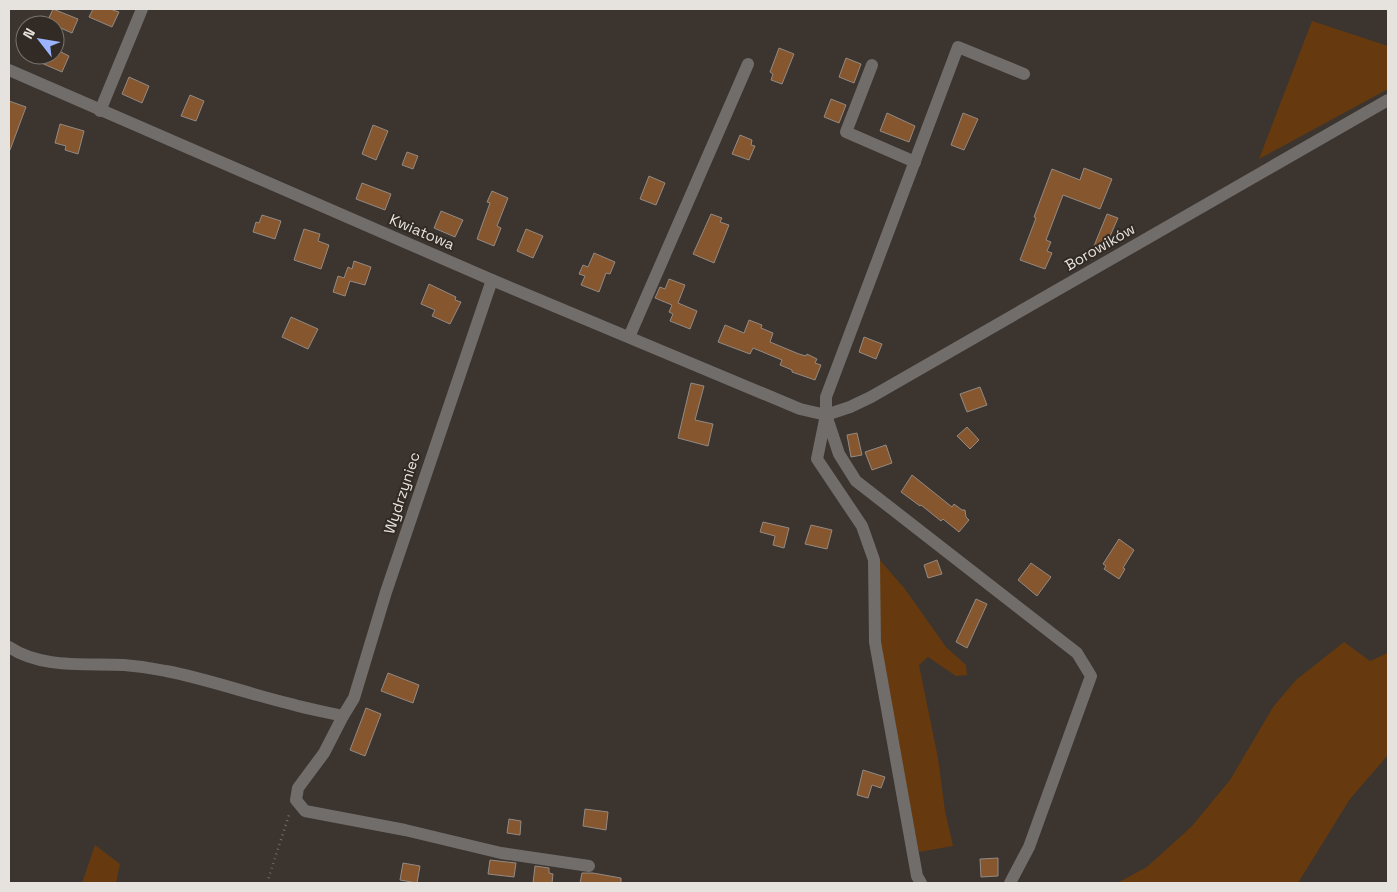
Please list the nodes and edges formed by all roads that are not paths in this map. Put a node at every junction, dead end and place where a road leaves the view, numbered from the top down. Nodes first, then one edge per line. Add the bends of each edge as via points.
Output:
1 (142, 9) edge
2 (748, 64) dead end
3 (872, 65) dead end
4 (9, 70) edge
5 (1024, 74) dead end
6 (1388, 100) edge
7 (100, 111) junction
8 (915, 162) junction
9 (492, 280) junction
10 (629, 337) junction
11 (826, 415) junction
12 (9, 647) edge
13 (343, 716) junction
14 (589, 866) dead end
15 (921, 883) edge
16 (1010, 883) edge

1 - 7 street
2 - 10 street
3 - 8 street via 846,132
4 - 7 street, Kwiatowa
5 - 8 street via 958,47
6 - 11 street, Borowików via 870,397
7 - 9 street, Kwiatowa
8 - 11 street via 826,397
9 - 10 street, Kwiatowa
9 - 13 street, Wydrzyniec via 386,592 354,698
10 - 11 street, Kwiatowa via 800,409
11 - 15 street via 817,459 862,526 874,560 875,642 917,876
11 - 16 street via 839,454 856,481 1077,653 1091,676 1030,847
12 - 13 street via 44,661 125,666 190,676
13 - 14 street, Wydrzyniec via 324,752 298,788 296,800 305,811 501,853

